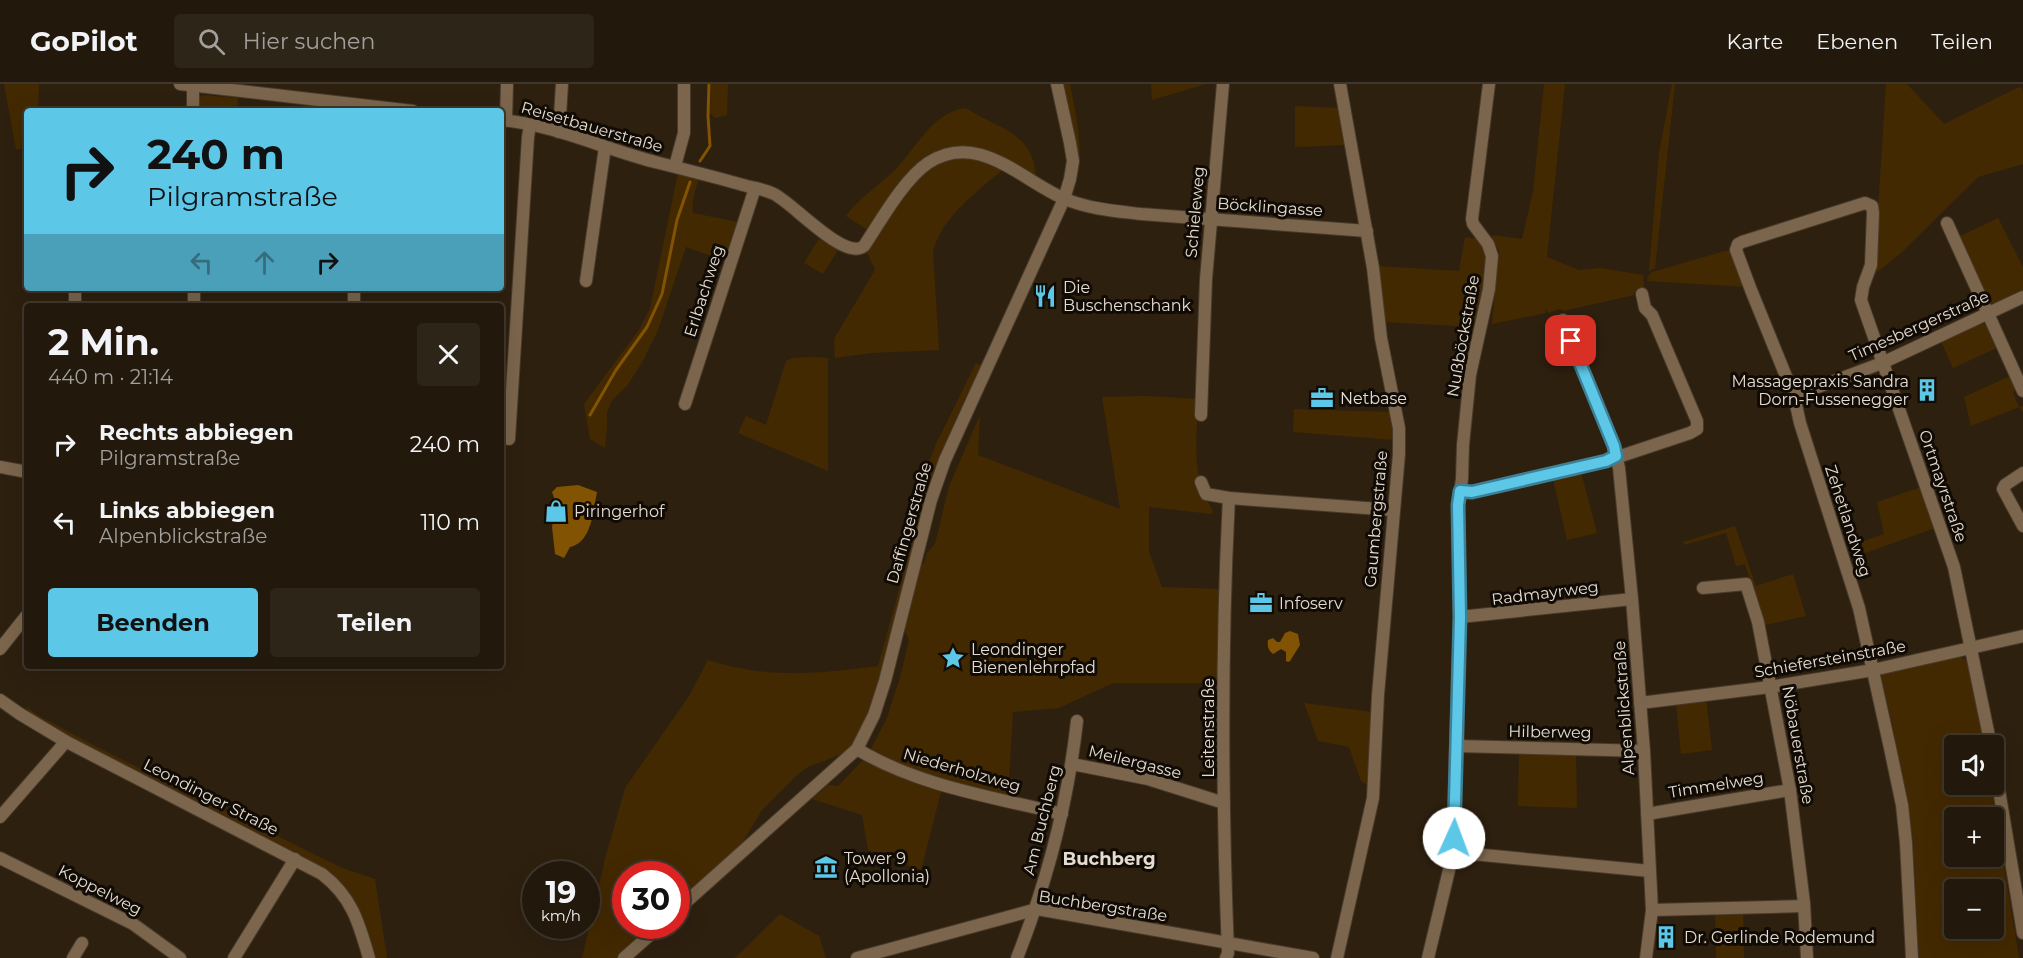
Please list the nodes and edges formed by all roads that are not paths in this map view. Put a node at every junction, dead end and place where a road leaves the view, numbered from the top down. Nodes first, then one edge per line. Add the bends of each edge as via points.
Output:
1 (507, 84) edge
2 (562, 84) edge
3 (684, 84) edge
4 (1057, 84) edge
5 (1223, 84) edge
6 (1340, 84) edge
7 (1489, 84) edge
8 (186, 85) edge
9 (192, 108) edge
10 (355, 108) edge
11 (504, 111) edge
12 (504, 120) edge
13 (530, 125) junction
14 (559, 132) junction
15 (605, 147) junction
16 (675, 166) junction
17 (755, 188) junction
18 (1064, 199) junction
19 (1872, 206) joint
20 (1211, 219) junction
21 (1947, 223) dead end
22 (1367, 231) junction
23 (586, 281) dead end
24 (1642, 294) dead end
25 (2023, 297) edge
26 (1988, 314) junction
27 (1563, 320) dead end
28 (1882, 363) junction
29 (2023, 391) edge
30 (1794, 396) junction
31 (685, 404) dead end
32 (1201, 415) dead end
33 (509, 439) dead end
34 (1616, 456) junction
35 (0, 467) edge
36 (24, 471) edge
37 (2023, 473) edge
38 (1202, 482) dead end
39 (1460, 491) junction
40 (1229, 498) junction
41 (1393, 510) junction
42 (2023, 526) edge
43 (1703, 588) dead end
44 (1632, 599) junction
45 (1460, 617) junction
46 (24, 619) edge
47 (2023, 636) edge
48 (0, 649) edge
49 (1972, 649) junction
50 (1873, 670) junction
51 (1770, 687) junction
52 (0, 700) edge
53 (1640, 703) junction
54 (1077, 721) dead end
55 (1989, 735) edge
56 (65, 741) junction
57 (1456, 746) junction
58 (857, 749) junction
59 (1644, 751) junction
60 (1072, 764) junction
61 (1790, 790) junction
62 (2000, 795) edge
63 (1224, 803) junction
64 (1062, 814) junction
65 (1647, 814) junction
66 (0, 817) edge
67 (1452, 852) junction
68 (0, 858) edge
69 (296, 859) junction
70 (1650, 871) junction
71 (690, 898) edge
72 (1804, 906) junction
73 (1036, 909) junction
74 (1652, 910) junction
75 (2023, 928) edge
76 (2023, 933) edge
77 (645, 939) edge
78 (1227, 943) junction
79 (82, 944) dead end
80 (73, 958) edge
81 (180, 958) edge
82 (234, 958) edge
83 (369, 958) edge
84 (624, 958) edge
85 (857, 958) edge
86 (1017, 958) edge
87 (1226, 958) edge
88 (1313, 958) edge
89 (1337, 958) edge
90 (1428, 958) edge
91 (1646, 958) edge
92 (1806, 958) edge
93 (1912, 958) edge

1 - 11 street
2 - 14 street
3 - 16 street via 684,132
4 - 18 street, Daffingerstraße via 1072,151
5 - 20 street, Schieleweg
6 - 22 street, Gaumbergstraße
7 - 39 street, Nußböckstraße via 1472,219 1492,256 1489,289 1470,375
8 - 9 street
8 - 10 street
12 - 13 street, Reisetbauerstraße
13 - 14 street, Reisetbauerstraße
13 - 33 street
14 - 15 street, Reisetbauerstraße
15 - 16 street, Reisetbauerstraße
15 - 23 street
16 - 17 street
17 - 18 street via 782,198 834,240 856,250 864,246 906,185 927,163 944,156 967,153 991,158
17 - 31 street, Erlbachweg
18 - 20 street, Böcklingasse via 1118,211
18 - 58 street, Daffingerstraße via 945,460 931,500 885,681
19 - 28 street, Ortmayrstraße via 1871,265 1861,300
19 - 30 street, Zehetlandweg via 1865,203 1736,247
20 - 22 street, Böcklingasse
20 - 32 street, Schieleweg
21 - 26 street
22 - 41 street, Gaumbergstraße via 1380,338 1399,428
24 - 34 street via 1697,421 1697,429
25 - 26 street, Timesbergerstraße
26 - 28 street, Timesbergerstraße
26 - 29 street
27 - 34 street, Alpenblickstraße
28 - 30 street, Timesbergerstraße
28 - 49 street, Ortmayrstraße via 1954,567
30 - 50 street, Zehetlandweg via 1859,608
34 - 39 street via 1472,492
34 - 44 street, Alpenblickstraße
35 - 36 street
37 - 42 street via 2003,489
38 - 40 street via 1206,494
39 - 45 street, Nußböckstraße
40 - 41 street
40 - 63 street, Leitenstraße
41 - 89 street, Gaumbergstraße via 1373,798
43 - 51 street, Nöbauerstraße via 1742,583 1748,587
44 - 45 street, Radmayrweg
44 - 53 street, Alpenblickstraße
45 - 57 street, Nußböckstraße
46 - 48 street
47 - 49 street, Schiefersteinstraße
49 - 50 street, Schiefersteinstraße
49 - 55 street, Ortmayrstraße
50 - 51 street, Schiefersteinstraße
50 - 93 street, Zehetlandweg via 1902,805
51 - 53 street, Schiefersteinstraße
51 - 61 street, Nöbauerstraße
52 - 56 street, Leondinger Straße
53 - 59 street, Alpenblickstraße
54 - 60 street, Am Buchberg
56 - 66 street
56 - 69 street, Leondinger Straße
57 - 59 street, Hilberweg
57 - 67 street, Nußböckstraße
58 - 64 street, Niederholzweg via 921,778
58 - 71 street, Daffingerstraße
59 - 65 street, Alpenblickstraße
60 - 63 street, Meilergasse via 1148,779
60 - 64 street, Am Buchberg
61 - 65 street, Timmelweg
61 - 72 street, Nöbauerstraße
62 - 75 street
63 - 78 street, Leitenstraße
64 - 73 street, Am Buchberg
65 - 70 street, Alpenblickstraße
67 - 70 street
67 - 90 street, Nußböckstraße
68 - 81 street, Koppelweg via 133,924
69 - 82 street
69 - 83 street, Leondinger Straße via 322,874 344,895 358,922
70 - 74 street, Alpenblickstraße
72 - 74 street
72 - 92 street, Nöbauerstraße
73 - 78 street, Buchbergstraße
73 - 85 street, Buchbergstraße
73 - 86 street, Am Buchberg
74 - 91 street, Alpenblickstraße
75 - 76 street
77 - 84 street
78 - 87 street, Leitenstraße
78 - 88 street, Buchbergstraße
79 - 80 street

